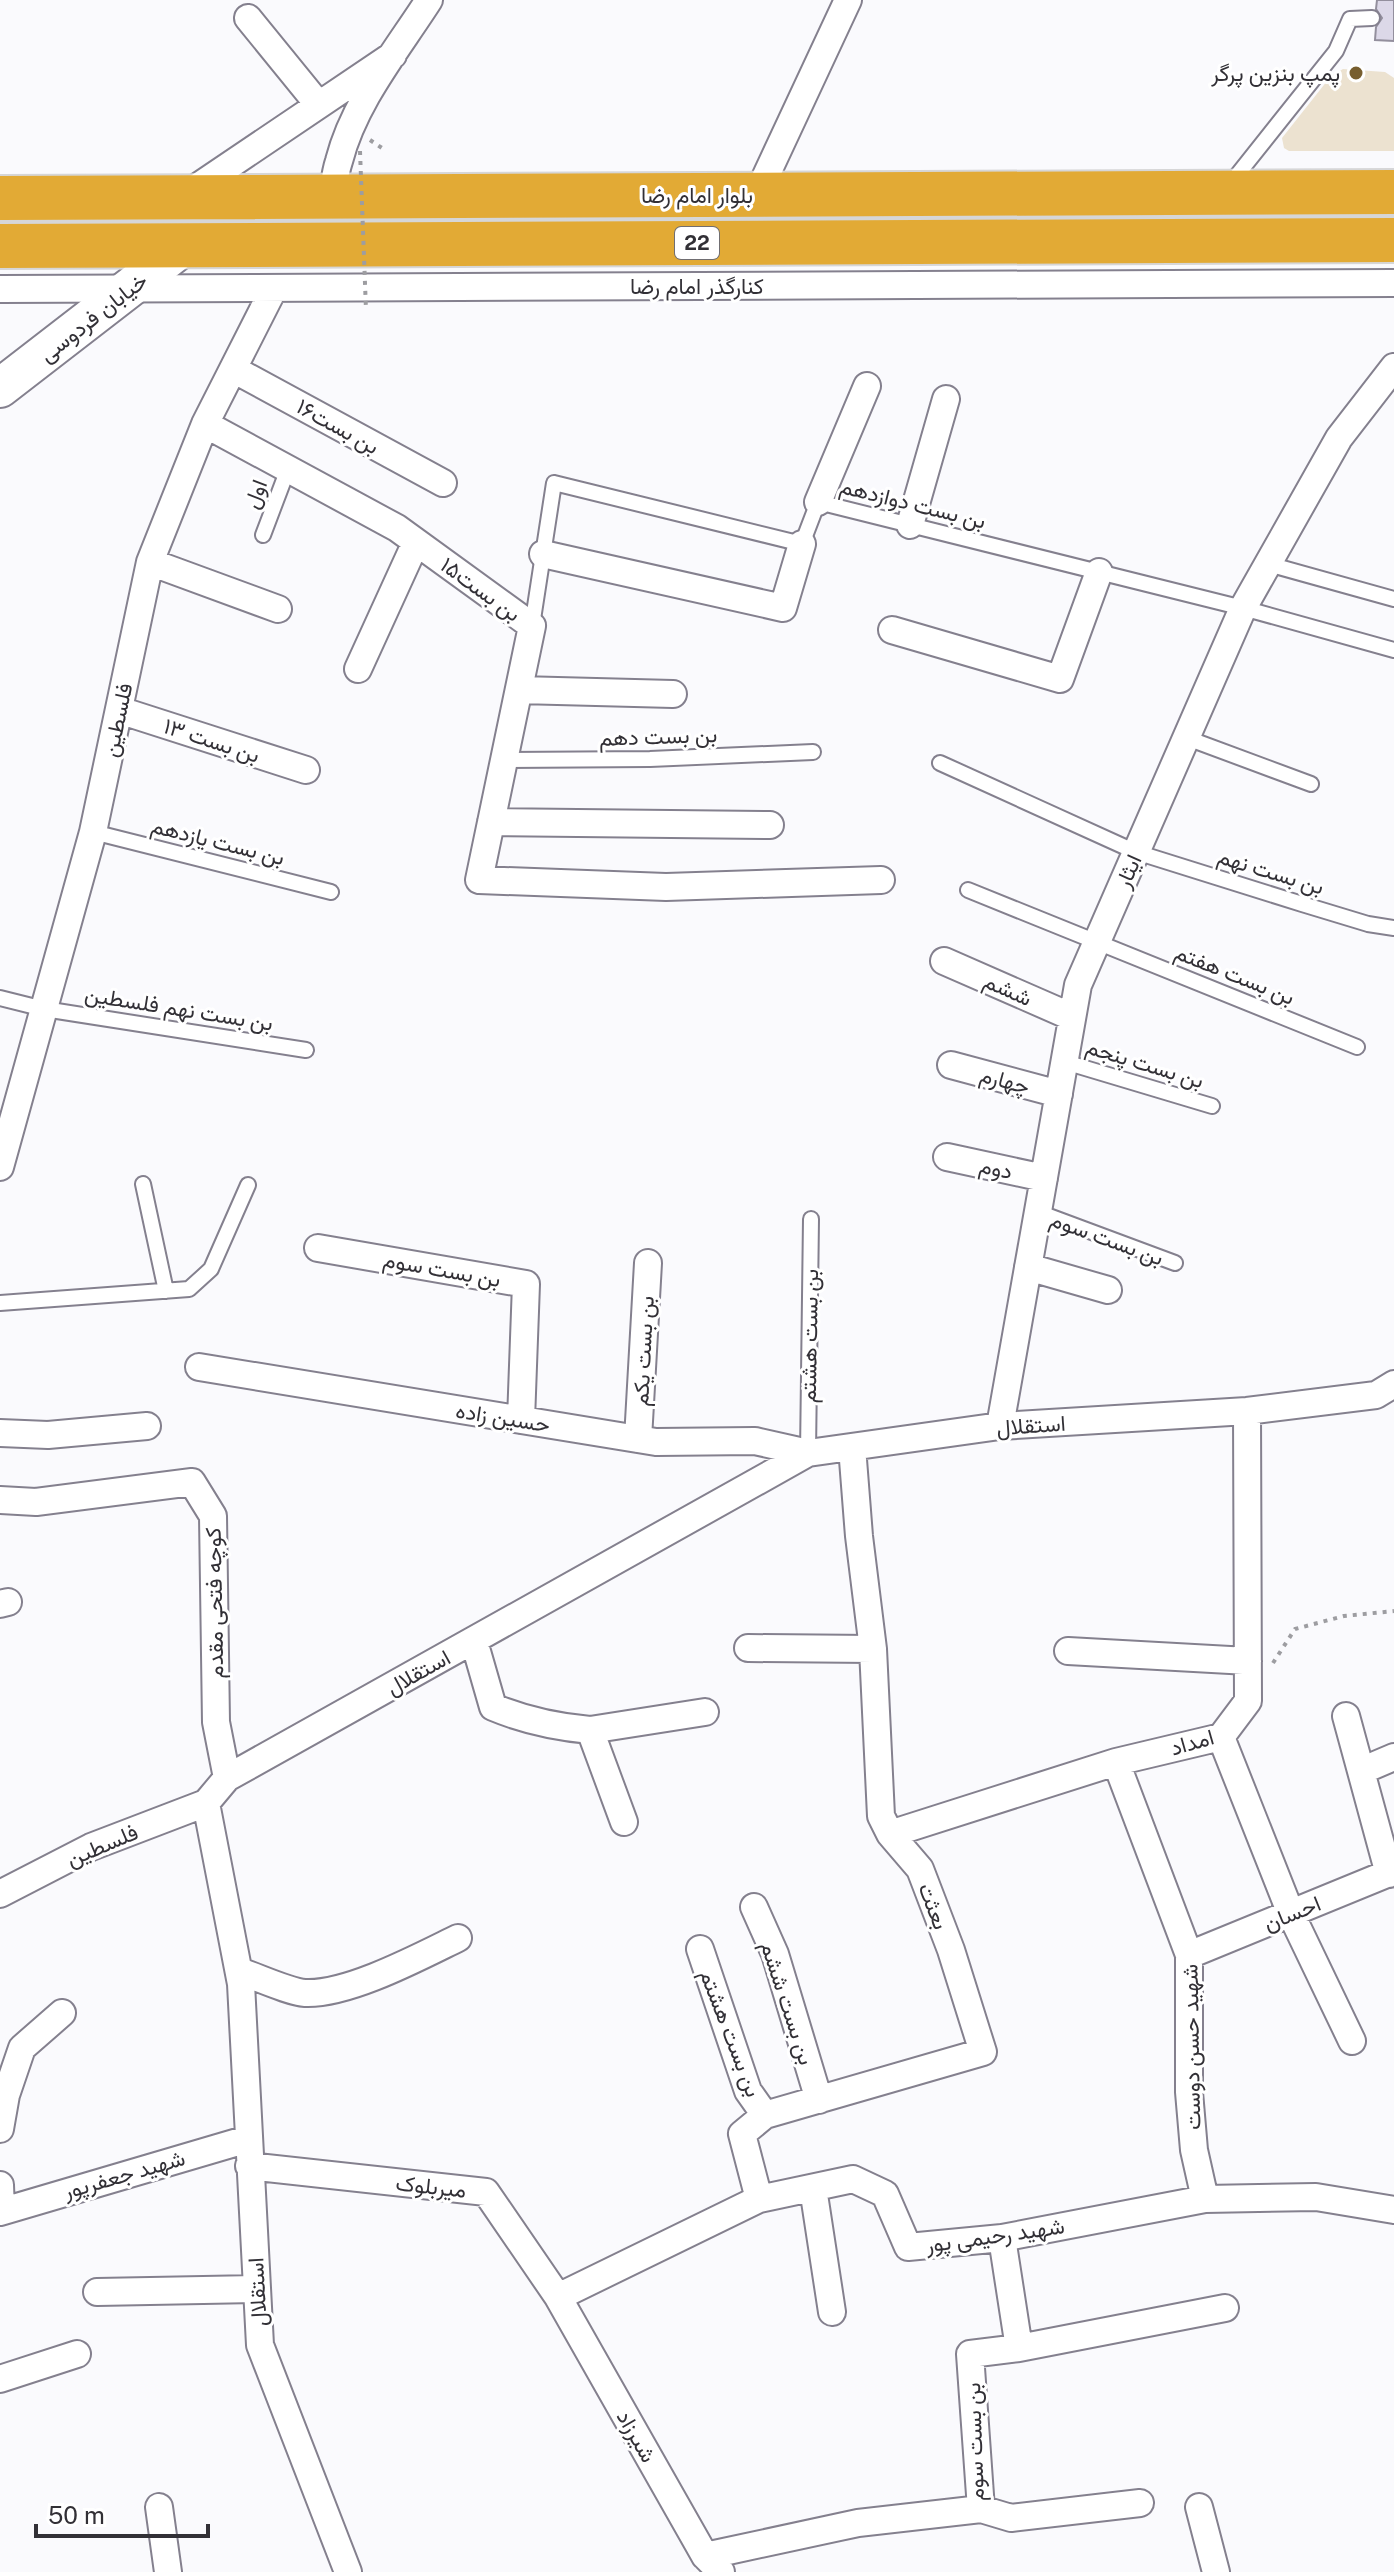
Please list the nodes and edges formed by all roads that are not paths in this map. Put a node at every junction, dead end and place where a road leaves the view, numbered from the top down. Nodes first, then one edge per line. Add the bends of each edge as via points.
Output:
1 (429, 0) edge
2 (848, 0) edge
3 (248, 18) dead end
4 (1372, 18) dead end
5 (393, 55) junction
6 (318, 104) junction
7 (1394, 192) edge
8 (1223, 193) junction
9 (757, 195) junction
10 (183, 196) junction
11 (332, 197) junction
12 (0, 198) edge
13 (1090, 240) junction
14 (1394, 240) edge
15 (817, 242) junction
16 (185, 245) junction
17 (0, 246) edge
18 (1088, 283) junction
19 (1394, 283) edge
20 (814, 285) junction
21 (131, 288) junction
22 (274, 288) junction
23 (0, 289) edge
24 (1394, 367) edge
25 (233, 369) junction
26 (867, 386) dead end
27 (0, 388) edge
28 (946, 399) dead end
29 (205, 424) junction
30 (288, 469) junction
31 (443, 483) dead end
32 (818, 502) junction
33 (910, 525) junction
34 (263, 535) dead end
35 (416, 542) junction
36 (802, 544) junction
37 (543, 554) junction
38 (150, 562) junction
39 (1268, 564) junction
40 (1099, 572) junction
41 (1394, 599) edge
42 (1243, 608) junction
43 (278, 609) dead end
44 (532, 626) junction
45 (892, 630) dead end
46 (1394, 650) edge
47 (358, 669) dead end
48 (519, 690) junction
49 (673, 694) dead end
50 (119, 710) junction
51 (1187, 738) junction
52 (813, 752) dead end
53 (504, 760) junction
54 (940, 763) dead end
55 (306, 770) dead end
56 (1311, 784) dead end
57 (491, 822) junction
58 (770, 825) dead end
59 (93, 832) junction
60 (1136, 852) junction
61 (881, 880) dead end
62 (968, 890) dead end
63 (331, 892) dead end
64 (1394, 928) edge
65 (1096, 942) junction
66 (944, 961) dead end
67 (0, 998) edge
68 (44, 1009) junction
69 (1072, 1017) junction
70 (1357, 1047) dead end
71 (306, 1050) dead end
72 (1065, 1062) junction
73 (951, 1065) dead end
74 (1059, 1094) junction
75 (1212, 1106) dead end
76 (1, 1157) edge
77 (947, 1157) dead end
78 (1044, 1178) junction
79 (143, 1184) dead end
80 (248, 1185) dead end
81 (1038, 1212) junction
82 (811, 1219) dead end
83 (318, 1248) dead end
84 (648, 1263) dead end
85 (1175, 1263) dead end
86 (1028, 1267) junction
87 (1108, 1290) dead end
88 (166, 1291) junction
89 (0, 1303) edge
90 (199, 1367) dead end
91 (1394, 1384) edge
92 (1247, 1411) junction
93 (521, 1420) junction
94 (147, 1426) dead end
95 (1000, 1426) junction
96 (0, 1433) edge
97 (638, 1439) junction
98 (852, 1447) junction
99 (808, 1453) junction
100 (0, 1500) edge
101 (474, 1641) junction
102 (748, 1648) dead end
103 (873, 1649) junction
104 (1068, 1651) dead end
105 (1248, 1661) junction
106 (705, 1712) dead end
107 (1346, 1716) dead end
108 (590, 1730) junction
109 (1221, 1737) junction
110 (1394, 1757) edge
111 (1116, 1762) junction
112 (1361, 1771) junction
113 (227, 1778) junction
114 (206, 1803) junction
115 (624, 1822) dead end
116 (890, 1834) junction
117 (1391, 1872) edge
118 (0, 1894) edge
119 (754, 1907) dead end
120 (1291, 1914) junction
121 (458, 1938) dead end
122 (700, 1949) dead end
123 (1189, 1955) junction
124 (239, 1971) junction
125 (62, 2013) dead end
126 (1352, 2041) dead end
127 (819, 2100) junction
128 (765, 2115) junction
129 (0, 2129) edge
130 (248, 2139) junction
131 (249, 2166) junction
132 (0, 2185) edge
133 (813, 2188) junction
134 (759, 2199) junction
135 (1205, 2199) junction
136 (1394, 2210) edge
137 (0, 2212) edge
138 (1002, 2238) junction
139 (257, 2289) junction
140 (97, 2292) dead end
141 (558, 2297) junction
142 (1225, 2308) dead end
143 (832, 2312) dead end
144 (1019, 2348) junction
145 (77, 2354) dead end
146 (0, 2379) edge
147 (1140, 2503) dead end
148 (159, 2507) dead end
149 (1199, 2507) dead end
150 (981, 2509) junction
151 (713, 2564) edge
152 (168, 2572) edge
153 (348, 2572) edge
154 (1216, 2572) edge

1 - 5 street
2 - 9 street
3 - 6 street
4 - 8 lane via 1350,19 1336,51
5 - 6 street
5 - 11 street via 350,128
6 - 10 street
7 - 8 highway, بلوار امام رضا / 22
8 - 9 highway, بلوار امام رضا / 22
9 - 11 highway, بلوار امام رضا / 22
10 - 11 highway, بلوار امام رضا / 22
10 - 12 highway, بلوار امام رضا / 22
13 - 14 highway, 22
13 - 15 highway, 22
13 - 18 street
15 - 16 highway, 22
15 - 20 street
16 - 17 highway, 22
16 - 21 main road, خیابان فردوسی
18 - 19 street, کنارگذر امام رضا
18 - 20 street, کنارگذر امام رضا
20 - 22 street, کنارگذر امام رضا
21 - 22 street, کنارگذر امام رضا
21 - 23 street, کنارگذر امام رضا
21 - 27 main road, خیابان فردوسی
22 - 25 street, فلسطین
24 - 39 street, ایثار via 1339,438
25 - 29 street, فلسطین
25 - 31 street, بن بست۱۶
26 - 32 street
28 - 33 street
29 - 30 street, بن بست۱۵
29 - 38 street, فلسطین
30 - 34 lane, اول
30 - 35 street, بن بست۱۵
32 - 33 lane, بن بست دوازدهم
32 - 36 lane, بن بست دوازدهم
33 - 40 lane, بن بست دوازدهم
35 - 44 street, بن بست۱۵
35 - 47 street
36 - 37 street via 783,608
36 - 37 lane via 554,483
37 - 44 lane
38 - 43 street
38 - 50 street, فلسطین
39 - 41 lane
39 - 42 street, ایثار
40 - 42 lane, بن بست دوازدهم
40 - 45 street via 1060,679
42 - 46 lane, بن بست دوازدهم
42 - 51 street, ایثار
44 - 48 street, بن بست۱۵
48 - 49 street
48 - 53 street, بن بست۱۵
50 - 55 street, بن بست ۱۳
50 - 59 street, فلسطین
51 - 56 lane
51 - 60 street, ایثار
52 - 53 lane, بن بست دهم
53 - 57 street, بن بست۱۵
54 - 60 lane
57 - 58 street
57 - 61 street, بن بست۱۵ via 479,880 666,887
59 - 63 lane, بن بست یازدهم
59 - 68 street, فلسطین
60 - 64 lane, بن بست نهم
60 - 65 street, ایثار
62 - 65 lane
65 - 69 street, ایثار via 1078,985
65 - 70 lane, بن بست هفتم
66 - 69 street, ششم
67 - 68 lane, بن بست نهم فلسطین
68 - 71 lane, بن بست نهم فلسطین
68 - 76 street, فلسطین
69 - 72 street, ایثار
72 - 74 street, ایثار
72 - 75 lane, بن بست پنجم
73 - 74 street, چهارم
74 - 78 street, ایثار
77 - 78 street, دوم
78 - 81 street, ایثار
79 - 88 lane
80 - 88 lane via 211,1269 189,1289
81 - 85 lane, بن بست سوم
81 - 86 street, ایثار
82 - 99 lane, بن بست هشتم
83 - 93 street, بن بست سوم via 526,1284
84 - 97 street, بن بست یکم
86 - 87 street
86 - 95 street, ایثار
88 - 89 lane
90 - 93 street, حسین زاده
91 - 92 street, استقلال via 1376,1395
92 - 95 street, استقلال
92 - 105 street
93 - 97 street, حسین زاده
94 - 96 street via 48,1435
95 - 98 street, استقلال
97 - 99 street, حسین زاده via 755,1441
98 - 99 street, استقلال
98 - 103 street, بعثت
99 - 101 street, استقلال
100 - 113 street, کوچه فتحی مقدم via 36,1502 192,1482 213,1516 216,1722
101 - 108 street via 493,1707 555,1727
101 - 113 street, استقلال
102 - 103 street
103 - 116 street, بعثت via 881,1816
104 - 105 street
105 - 109 street, امداد via 1248,1701
106 - 108 street
107 - 112 street
108 - 115 street
109 - 111 street, امداد
109 - 120 street
110 - 112 street
111 - 116 street, امداد
111 - 123 street, شهید حسن دوست
112 - 117 street
113 - 114 street, استقلال
114 - 118 street, فلسطین via 91,1847
114 - 124 street, استقلال
116 - 127 street, بعثت via 920,1869 983,2052
117 - 120 street, احسان
119 - 127 street, بن بست ششم via 775,1954
120 - 123 street, احسان
120 - 126 street
121 - 124 street via 381,1975 304,1993
122 - 128 street, بن بست هشتم via 748,2091
123 - 135 street, شهید حسن دوست via 1189,2092
124 - 130 street, استقلال
125 - 129 street via 22,2048
127 - 128 street, بعثت
128 - 134 street via 742,2134
130 - 131 street, استقلال
130 - 137 street, شهید جعفرپور
131 - 139 street, استقلال
131 - 141 street, میربلوک via 486,2192
132 - 137 street
133 - 134 street, شهید رحیمی پور
133 - 138 street, شهید رحیمی پور via 853,2179 885,2194 908,2247
133 - 143 street
134 - 141 street, شهید رحیمی پور
135 - 136 street, شهید رحیمی پور via 1316,2197
135 - 138 street, شهید رحیمی پور
138 - 144 street
139 - 140 street
139 - 153 street, استقلال via 260,2345
141 - 151 street, شیرزاد
142 - 144 street
144 - 150 street, بن بست سوم via 970,2354
145 - 146 street
147 - 150 street via 1011,2518
148 - 152 street
149 - 154 street
150 - 151 street, بن بست سوم via 858,2523

